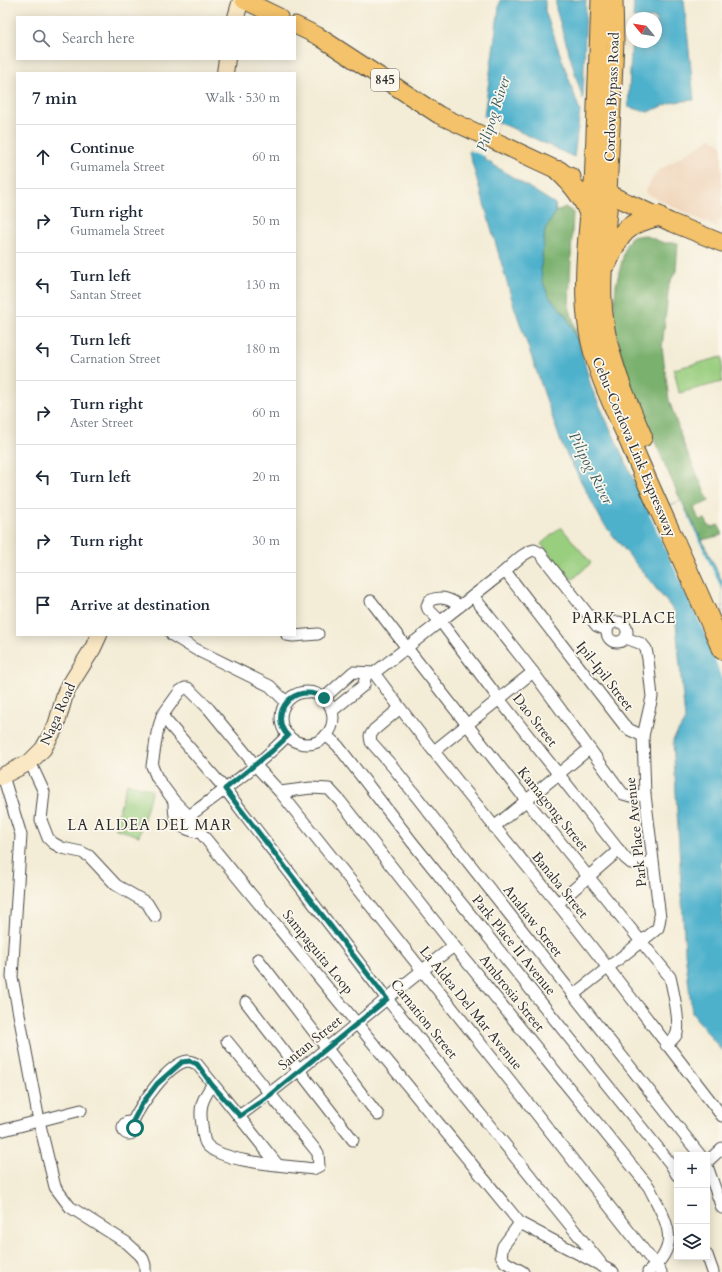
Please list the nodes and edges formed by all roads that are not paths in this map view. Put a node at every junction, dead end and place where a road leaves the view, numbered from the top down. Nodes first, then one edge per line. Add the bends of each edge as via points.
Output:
1 (241, 0) edge
2 (244, 0) edge
3 (600, 0) edge
4 (614, 0) edge
5 (236, 16) edge
6 (277, 16) edge
7 (296, 25) edge
8 (227, 60) edge
9 (225, 72) edge
10 (559, 171) junction
11 (601, 190) junction
12 (591, 218) junction
13 (663, 218) junction
14 (722, 243) edge
15 (603, 271) junction
16 (665, 508) junction
17 (505, 571) junction
18 (473, 596) junction
19 (371, 601) dead end
20 (460, 606) junction
21 (722, 614) edge
22 (442, 622) junction
23 (607, 630) junction
24 (318, 634) dead end
25 (99, 636) edge
26 (174, 636) edge
27 (296, 636) edge
28 (626, 638) junction
29 (407, 648) junction
30 (722, 649) edge
31 (533, 672) junction
32 (370, 673) junction
33 (324, 698) junction
34 (499, 699) junction
35 (286, 702) junction
36 (400, 708) junction
37 (332, 711) junction
38 (162, 716) junction
39 (467, 725) junction
40 (326, 735) junction
41 (288, 736) junction
42 (643, 736) junction
43 (589, 749) junction
44 (434, 752) junction
45 (30, 762) junction
46 (255, 765) junction
47 (559, 774) junction
48 (2, 776) edge
49 (225, 789) junction
50 (280, 792) junction
51 (645, 795) junction
52 (174, 800) junction
53 (526, 800) junction
54 (189, 816) junction
55 (494, 827) junction
56 (201, 833) junction
57 (619, 850) junction
58 (653, 863) junction
59 (589, 876) junction
60 (557, 904) junction
61 (155, 916) dead end
62 (642, 941) junction
63 (454, 946) junction
64 (258, 959) dead end
65 (607, 968) junction
66 (421, 970) junction
67 (573, 995) junction
68 (387, 999) junction
69 (246, 1002) dead end
70 (358, 1024) junction
71 (227, 1041) dead end
72 (666, 1045) junction
73 (327, 1049) junction
74 (299, 1071) junction
75 (212, 1085) junction
76 (270, 1095) junction
77 (81, 1110) dead end
78 (378, 1115) dead end
79 (240, 1116) junction
80 (722, 1116) edge
81 (39, 1121) junction
82 (132, 1123) dead end
83 (0, 1131) edge
84 (353, 1140) dead end
85 (722, 1148) edge
86 (698, 1152) edge
87 (710, 1159) edge
88 (277, 1164) junction
89 (674, 1169) edge
90 (710, 1174) edge
91 (722, 1208) edge
92 (520, 1223) junction
93 (709, 1260) edge
94 (603, 1266) junction
95 (655, 1270) edge
96 (145, 1272) edge
97 (523, 1272) edge
98 (613, 1272) edge
99 (713, 1272) edge

1 - 5 street
2 - 6 main road
3 - 11 main road, Cordova Bypass Road
4 - 11 main road, Cordova Bypass Road via 615,41
7 - 10 main road, 845 via 318,36 439,115
8 - 9 street
10 - 11 main road, 845
10 - 12 highway via 579,193
11 - 12 highway, Cebu-Cordova Link Expressway
11 - 13 main road, 845
11 - 15 highway, Cebu-Cordova Link Expressway
12 - 16 highway, Cebu-Cordova Link Expressway via 586,280 591,337 604,380
13 - 14 main road, 845
13 - 15 highway via 643,220 624,231 616,241
15 - 16 highway, Cebu-Cordova Link Expressway via 603,318 611,353
16 - 21 highway, Cebu-Cordova Link Expressway
16 - 30 highway, Cebu-Cordova Link Expressway
17 - 18 street
17 - 23 street via 527,552 534,550 540,553 597,626
17 - 42 street, Ipil-Ipil Street via 624,725
18 - 20 street
18 - 31 street
19 - 29 street, Kamagong Street
20 - 22 street
20 - 22 street, Dao Street via 446,598 429,601 428,609
22 - 29 street
22 - 34 street, Dao Street
23 - 28 street via 609,639 615,643
23 - 28 street via 612,623 621,623 627,629
24 - 27 street
25 - 45 street, Naga Road via 66,691 56,726 43,749
26 - 35 street via 270,686
28 - 42 street, Park Place Avenue via 642,644 648,654 652,697
29 - 32 street
29 - 39 street, Kamagong Street
31 - 34 street
31 - 43 street
32 - 33 street via 353,672
32 - 36 street, Banaba Street
32 - 37 street via 364,685
33 - 35 street via 308,692 292,696
33 - 37 street
34 - 39 street
34 - 47 street, Dao Street
35 - 41 street via 281,717 282,726
36 - 44 street, Banaba Street
36 - 67 street, Anahaw Street via 372,733 371,742
37 - 40 street via 332,726
38 - 46 street, Sampaguita Loop via 180,691 188,688 209,709
38 - 49 street, Carnation Street
38 - 52 street, Sampaguita Loop via 152,766 157,778
39 - 44 street
39 - 53 street, Kamagong Street
40 - 41 street via 318,742 304,744
40 - 89 street, Park Place II Avenue via 338,746
41 - 46 street
42 - 51 street, Park Place Avenue
43 - 47 street
43 - 51 street via 623,794
44 - 55 street, Banaba Street
45 - 48 street, Naga Road
45 - 61 street via 44,792 41,820 48,838 62,848 89,856 116,884 147,903
46 - 49 street
46 - 50 street, La Aldea Del Mar Avenue
47 - 53 street
47 - 57 street, Dao Street
48 - 81 street via 21,835 12,976
49 - 54 street
49 - 68 street, Carnation Street
50 - 63 street, Ambrosia Street via 311,788 329,789
50 - 66 street, La Aldea Del Mar Avenue
51 - 58 street, Park Place Avenue
52 - 54 street, Sampaguita Loop
52 - 56 street via 174,816 178,823
53 - 55 street
53 - 59 street, Kamagong Street
54 - 56 street, Sampaguita Loop
55 - 60 street, Banaba Street
56 - 70 street, Sampaguita Loop
57 - 58 street, Dao Street via 631,863
57 - 59 street
58 - 62 street, Park Place Avenue via 660,918 658,928
59 - 60 street
59 - 62 street, Kamagong Street
60 - 65 street, Banaba Street
62 - 65 street, Park Place Avenue
62 - 72 street, Kamagong Street via 670,977 676,1008 677,1032
63 - 66 street, Santan Street
63 - 95 street, Ambrosia Street via 649,1187 665,1219 669,1242
64 - 73 street
65 - 67 street, Park Place Avenue
65 - 72 street, Banaba Street
66 - 68 street, Santan Street
66 - 95 street, La Aldea Del Mar Avenue via 535,1112
67 - 86 street, Anahaw Street
68 - 70 street, Santan Street
68 - 94 street, Carnation Street
69 - 74 street
70 - 73 street, Santan Street
70 - 92 street, Sampaguita Loop
71 - 76 street
72 - 80 street, Banaba Street
73 - 74 street, Santan Street
73 - 78 street
74 - 76 street, Santan Street
74 - 84 street
75 - 79 street
75 - 82 street via 197,1064 190,1061 182,1062 157,1084
75 - 88 street via 201,1105 206,1144 214,1151 238,1159
76 - 79 street, Santan Street
76 - 88 street via 318,1153 319,1159 319,1166 314,1169
77 - 81 street
79 - 88 street
81 - 83 street
81 - 96 street via 55,1187 70,1207 127,1243 140,1255
85 - 87 street
90 - 91 street
92 - 94 street, Sampaguita Loop
92 - 97 street via 503,1246 501,1255 505,1262
93 - 99 street
94 - 98 street, Sampaguita Loop

